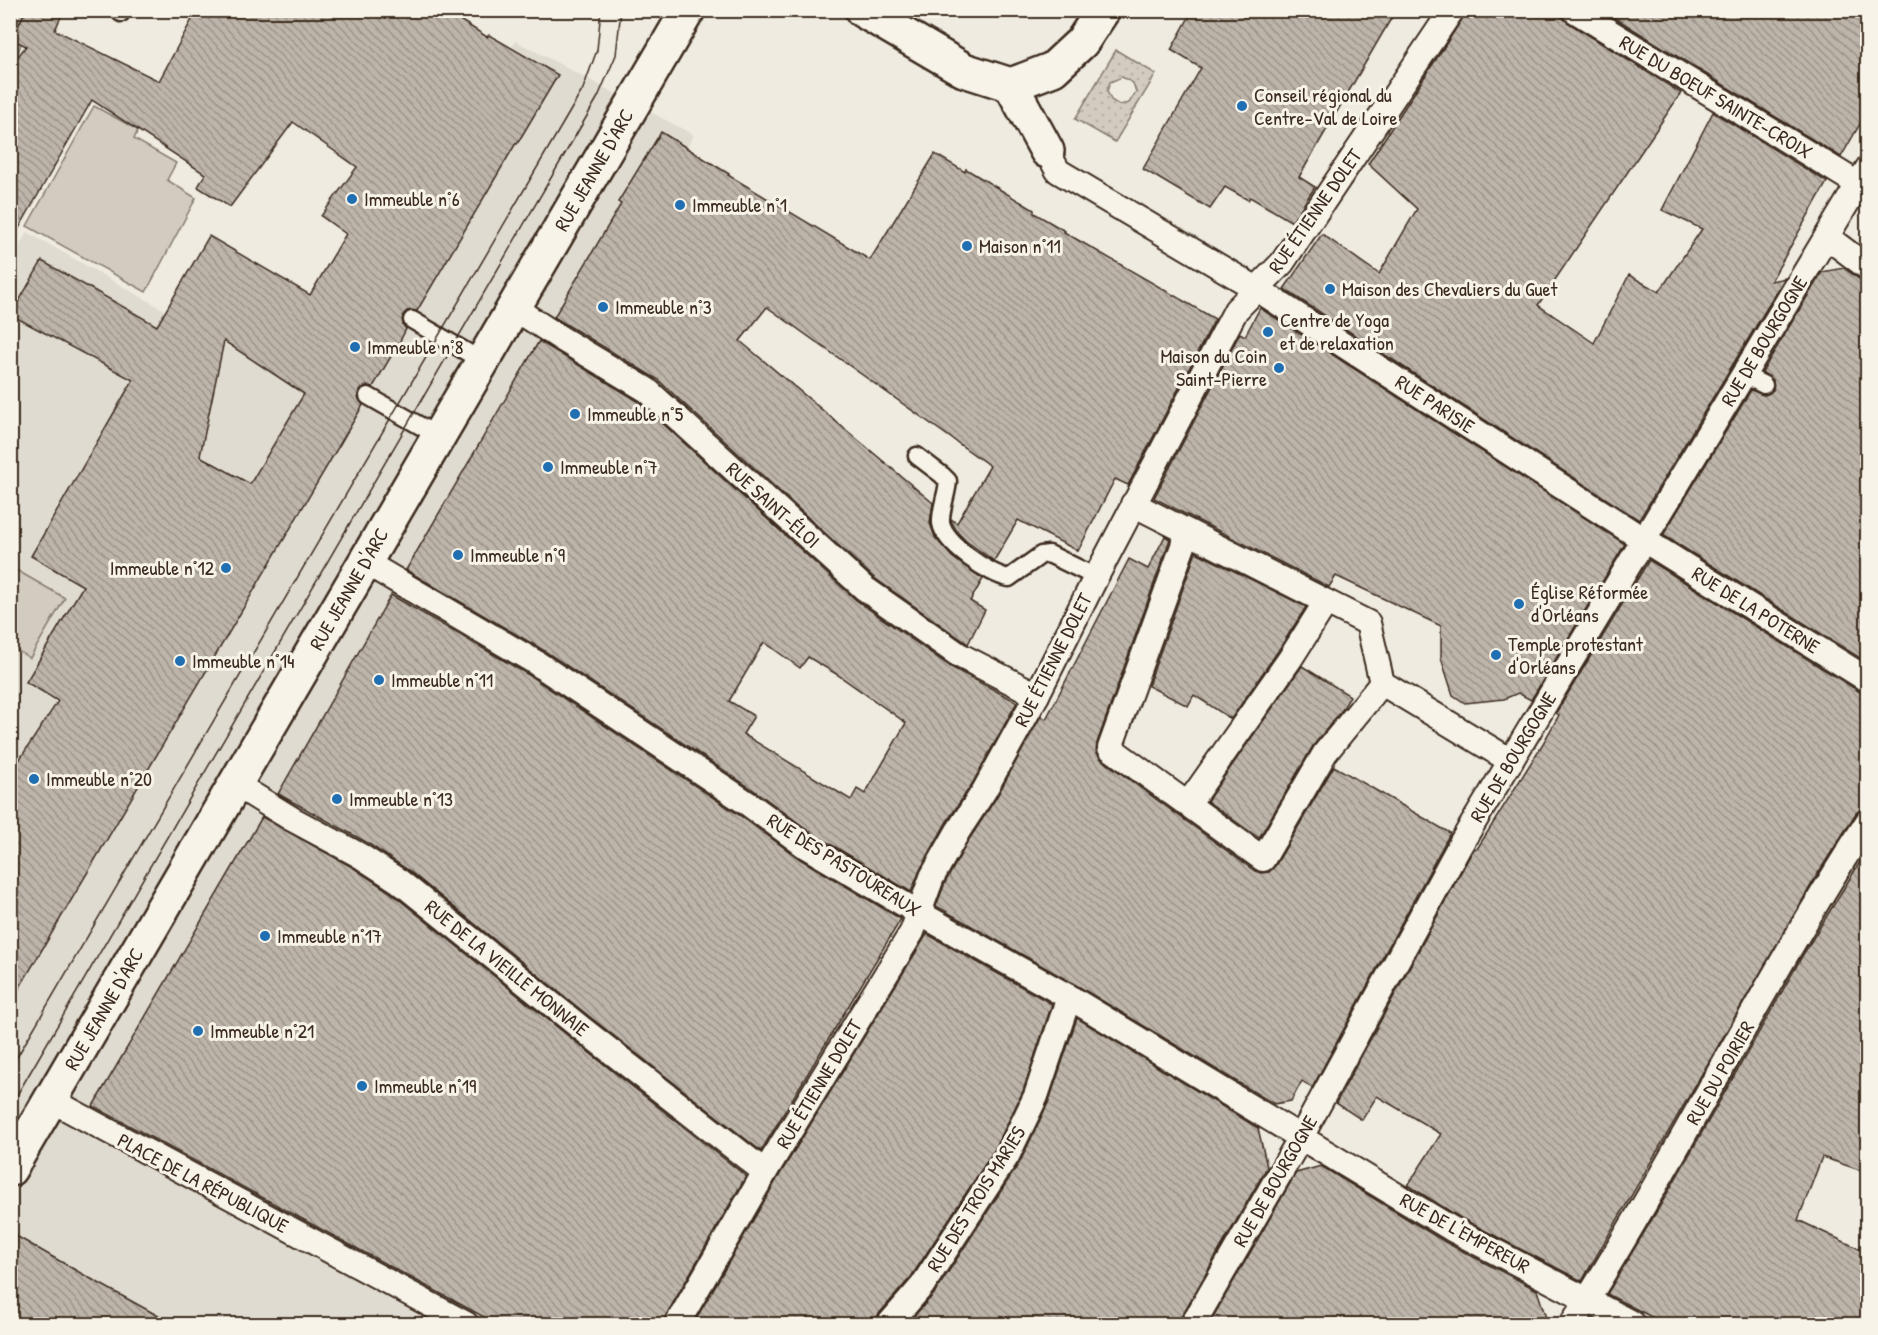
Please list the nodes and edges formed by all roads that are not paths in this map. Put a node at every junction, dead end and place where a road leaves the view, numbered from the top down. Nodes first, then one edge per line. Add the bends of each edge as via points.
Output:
1 (688, 10) edge
2 (862, 10) edge
3 (1102, 10) edge
4 (1452, 10) edge
5 (1574, 10) edge
6 (1011, 86) junction
7 (1047, 151) joint
8 (1863, 176) edge
9 (1827, 237) junction
10 (1868, 268) edge
11 (1257, 290) junction
12 (514, 308) junction
13 (412, 320) dead end
14 (482, 361) junction
15 (368, 396) dead end
16 (438, 436) junction
17 (917, 456) dead end
18 (1133, 504) junction
19 (1188, 532) junction
20 (1644, 540) junction
21 (364, 562) junction
22 (1096, 577) junction
23 (1326, 602) junction
24 (1868, 680) edge
25 (1382, 683) junction
26 (1037, 695) junction
27 (1511, 761) junction
28 (235, 784) junction
29 (1188, 804) junction
30 (1868, 821) edge
31 (919, 913) junction
32 (1069, 996) junction
33 (51, 1100) junction
34 (1301, 1137) junction
35 (10, 1169) edge
36 (765, 1172) junction
37 (1587, 1300) junction
38 (466, 1324) edge
39 (677, 1324) edge
40 (889, 1324) edge
41 (1193, 1324) edge
42 (1572, 1324) edge
43 (1633, 1324) edge

1 - 12 street, RUE JEANNE D'ARC
2 - 6 street via 964,70
3 - 6 street via 1082,42 1053,69
4 - 11 street, RUE ÉTIENNE DOLET via 1282,263
5 - 8 street, RUE DU BOEUF SAINTE-CROIX
6 - 7 street
7 - 11 street, RUE PARISIE via 1058,171
8 - 9 street, RUE DE BOURGOGNE
9 - 10 street
9 - 20 street, RUE DE BOURGOGNE via 1754,380
11 - 18 street, RUE ÉTIENNE DOLET via 1236,310
11 - 20 street, RUE PARISIE
12 - 14 street, RUE JEANNE D'ARC
12 - 26 street, RUE SAINT-ÉLOI via 647,390 864,588 959,655
13 - 14 lane
14 - 16 street, RUE JEANNE D'ARC
15 - 16 lane
16 - 21 street, RUE JEANNE D'ARC
17 - 22 lane via 948,481 941,522 944,532 969,559 1009,578 1041,555 1049,554
18 - 19 street
18 - 22 street, RUE ÉTIENNE DOLET
19 - 23 street
19 - 29 street via 1110,748
20 - 24 street, RUE DE LA POTERNE
20 - 27 street, RUE DE BOURGOGNE
21 - 28 street, RUE JEANNE D'ARC
21 - 31 street, RUE DES PASTOUREAUX via 535,662 750,805 798,830
22 - 26 street, RUE ÉTIENNE DOLET
23 - 25 street via 1368,623
23 - 29 street
25 - 27 street
25 - 29 street via 1325,753 1263,858
26 - 31 street, RUE ÉTIENNE DOLET via 932,877
27 - 34 street, RUE DE BOURGOGNE via 1433,892
28 - 33 street, RUE JEANNE D'ARC
28 - 36 street, RUE DE LA VIEILLE MONNAIE via 399,881
30 - 37 street, RUE DU POIRIER via 1822,891
31 - 32 street, RUE DES PASTOUREAUX
31 - 36 street, RUE ÉTIENNE DOLET via 912,932
32 - 34 street, RUE DES PASTOUREAUX
32 - 40 street, RUE DES TROIS MARIES via 1036,1096 1008,1156 922,1286
33 - 35 street, RUE JEANNE D'ARC
33 - 38 street, PLACE DE LA RÉPUBLIQUE via 356,1265 444,1305
34 - 37 street, RUE DE L'EMPEREUR via 1452,1229
34 - 41 street, RUE DE BOURGOGNE
36 - 39 street, RUE ÉTIENNE DOLET
37 - 42 street, RUE DU POIRIER
37 - 43 street, RUE DE L'EMPEREUR

